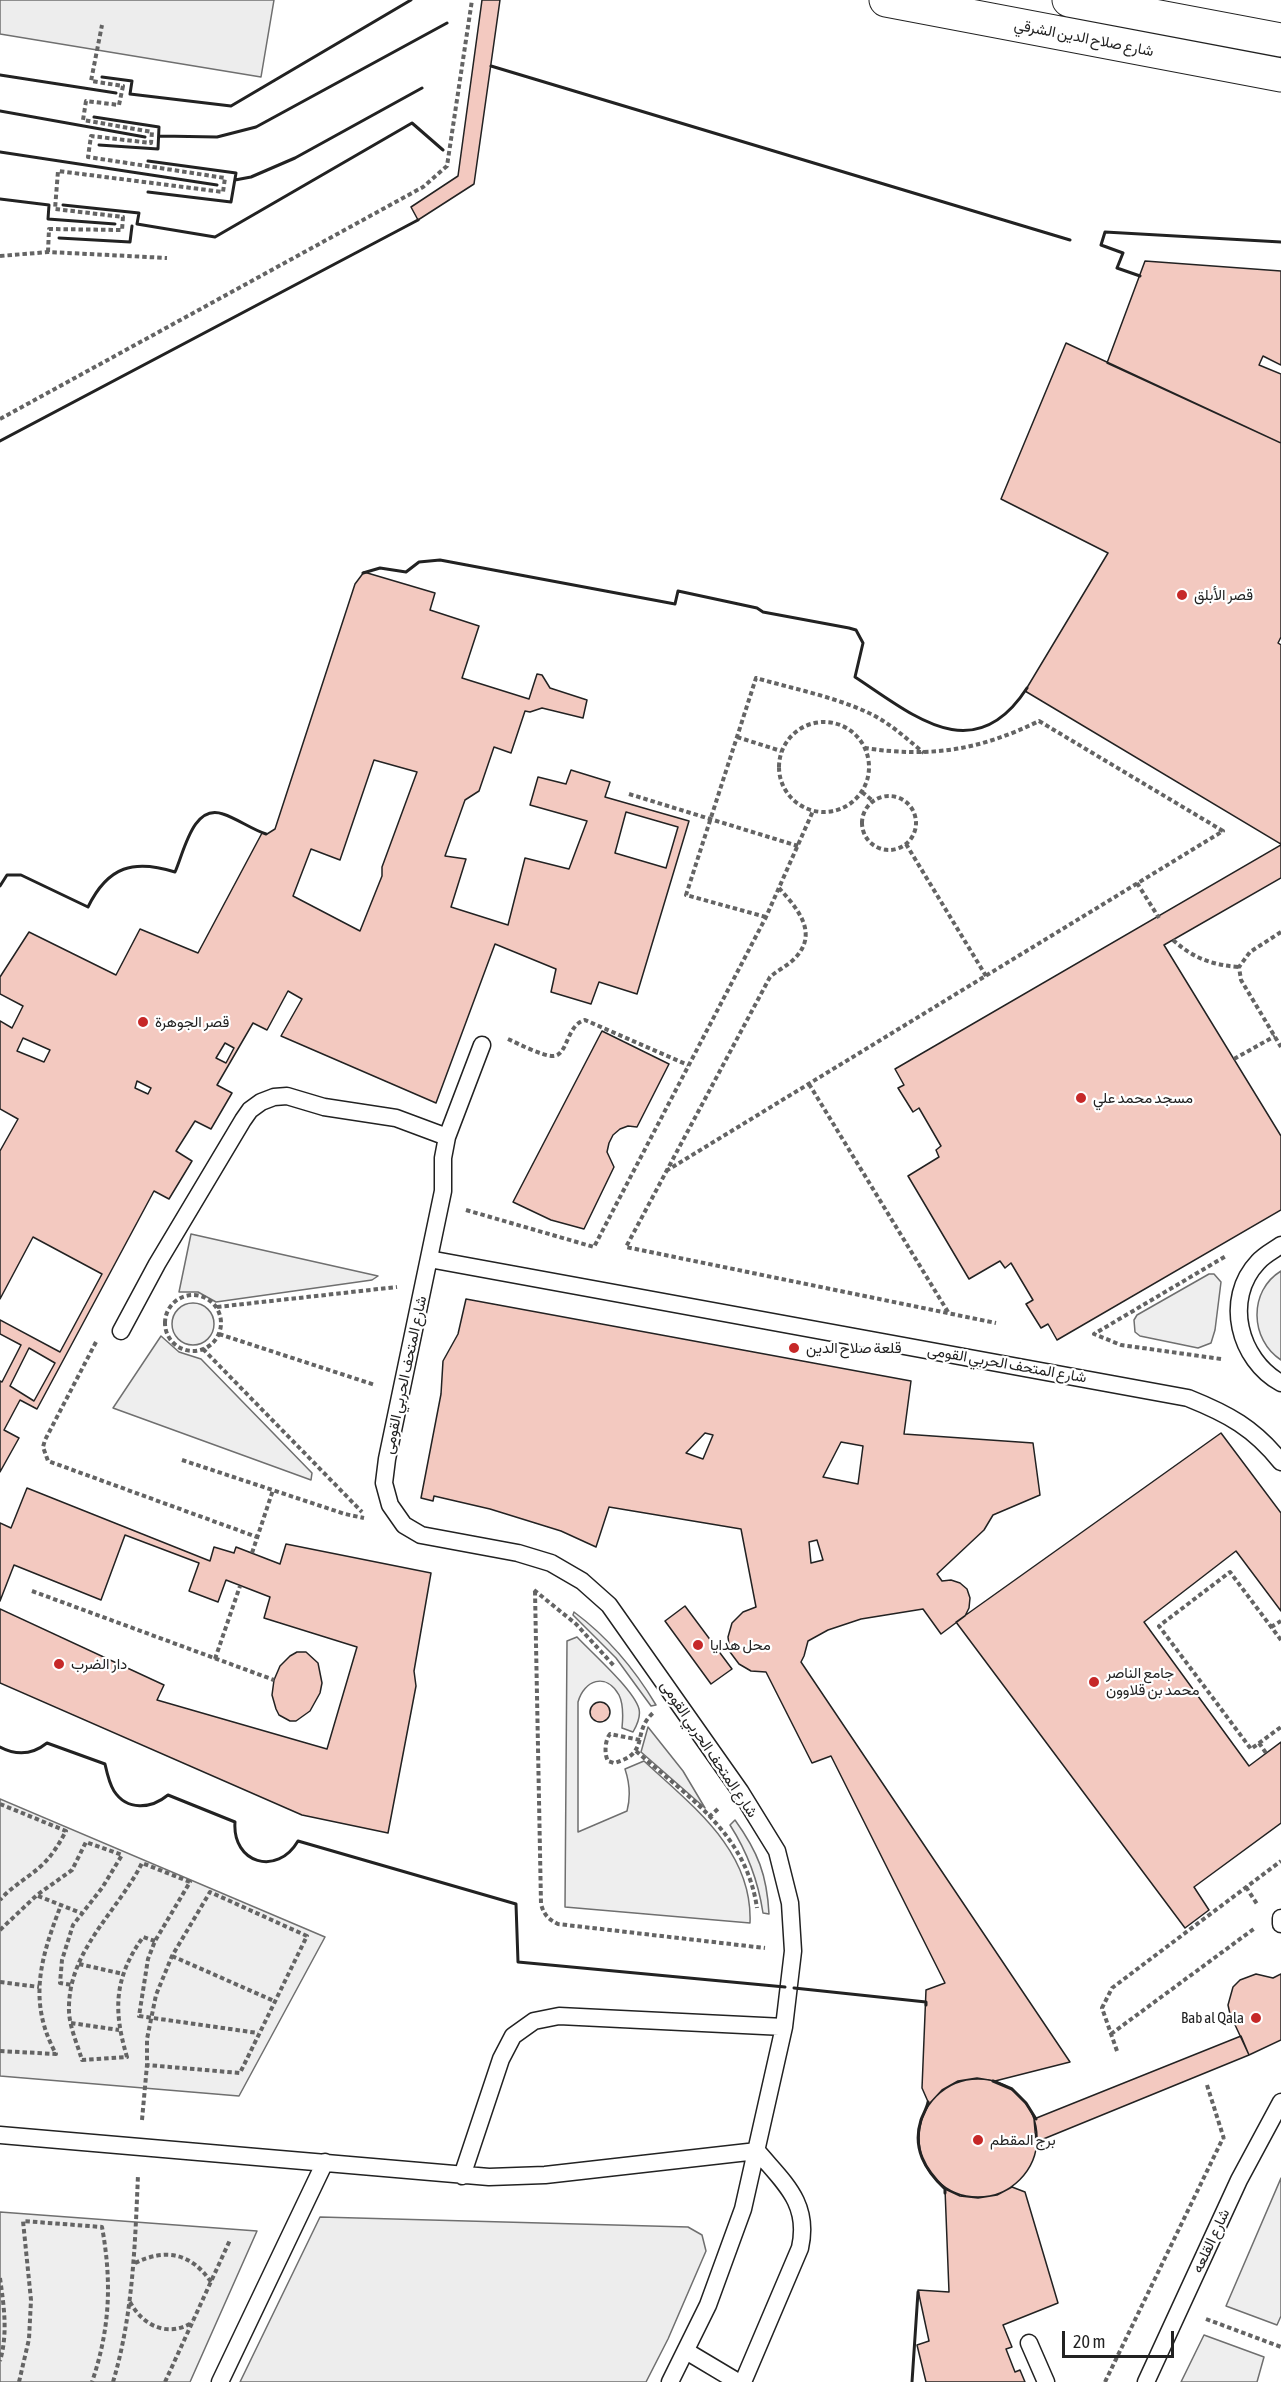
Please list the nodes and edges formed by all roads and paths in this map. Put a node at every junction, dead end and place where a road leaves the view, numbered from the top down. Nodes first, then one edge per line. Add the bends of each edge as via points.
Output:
1 (472, 0) edge
2 (886, 0) edge
3 (1069, 0) edge
4 (102, 25) dead end
5 (1061, 33) junction
6 (1281, 40) edge
7 (1281, 75) edge
8 (48, 252) junction
9 (0, 256) edge
10 (167, 258) dead end
11 (0, 419) edge
12 (737, 737) junction
13 (865, 748) junction
14 (781, 751) junction
15 (924, 753) junction
16 (862, 792) junction
17 (629, 794) dead end
18 (873, 801) junction
19 (813, 811) junction
20 (712, 819) junction
21 (906, 844) junction
22 (798, 846) junction
23 (1137, 883) junction
24 (779, 888) junction
25 (766, 917) junction
26 (1159, 918) dead end
27 (1281, 932) edge
28 (1173, 940) dead end
29 (1239, 967) junction
30 (986, 976) junction
31 (1275, 1036) junction
32 (482, 1045) joint
33 (1281, 1047) edge
34 (1234, 1059) dead end
35 (688, 1065) junction
36 (809, 1084) junction
37 (447, 1137) junction
38 (666, 1171) junction
39 (441, 1202) junction
40 (1281, 1245) edge
41 (1232, 1252) dead end
42 (429, 1259) junction
43 (424, 1284) junction
44 (217, 1307) junction
45 (948, 1313) junction
46 (996, 1323) dead end
47 (121, 1331) dead end
48 (219, 1334) junction
49 (98, 1338) dead end
50 (203, 1349) junction
51 (1257, 1364) junction
52 (1281, 1383) edge
53 (401, 1393) junction
54 (182, 1460) dead end
55 (1281, 1462) edge
56 (273, 1490) junction
57 (257, 1537) junction
58 (252, 1553) dead end
59 (240, 1586) dead end
60 (528, 1587) dead end
61 (535, 1591) junction
62 (32, 1592) dead end
63 (1281, 1621) edge
64 (1271, 1627) junction
65 (1281, 1640) edge
66 (215, 1659) junction
67 (617, 1670) dead end
68 (274, 1680) dead end
69 (677, 1702) junction
70 (645, 1708) dead end
71 (651, 1715) junction
72 (657, 1723) dead end
73 (1281, 1727) edge
74 (640, 1740) junction
75 (1259, 1743) junction
76 (636, 1751) junction
77 (1266, 1753) dead end
78 (712, 1799) dead end
79 (0, 1804) edge
80 (718, 1809) dead end
81 (1281, 1861) edge
82 (37, 1895) junction
83 (1, 1898) edge
84 (61, 1905) junction
85 (757, 1908) dead end
86 (81, 1913) junction
87 (1281, 1918) edge
88 (1281, 1924) edge
89 (0, 1930) edge
90 (1237, 1940) dead end
91 (154, 1941) junction
92 (793, 1951) junction
93 (172, 1956) junction
94 (79, 1964) junction
95 (123, 1974) junction
96 (0, 1982) edge
97 (72, 1985) junction
98 (39, 1987) junction
99 (274, 2001) junction
100 (150, 2018) junction
101 (71, 2023) junction
102 (784, 2027) junction
103 (119, 2030) junction
104 (258, 2033) junction
105 (1111, 2034) junction
106 (1117, 2050) dead end
107 (0, 2051) edge
108 (147, 2065) junction
109 (1206, 2085) dead end
110 (1281, 2102) edge
111 (0, 2135) edge
112 (1224, 2136) junction
113 (140, 2146) junction
114 (758, 2151) junction
115 (325, 2162) junction
116 (462, 2176) junction
117 (1239, 2180) junction
118 (230, 2240) dead end
119 (134, 2263) junction
120 (0, 2278) edge
121 (212, 2283) junction
122 (130, 2301) junction
123 (1180, 2309) junction
124 (194, 2321) junction
125 (1029, 2343) dead end
126 (1281, 2347) edge
127 (686, 2351) junction
128 (0, 2361) edge
129 (19, 2382) edge
130 (92, 2382) edge
131 (112, 2382) edge
132 (165, 2382) edge
133 (220, 2382) edge
134 (670, 2382) edge
135 (738, 2382) edge
136 (743, 2382) edge
137 (1046, 2382) edge
138 (1105, 2382) edge
139 (1146, 2382) edge

1 - 11 path via 447,166 423,187
2 - 5 main road, شارع صلاح الدين الشرقي
3 - 5 main road
3 - 6 main road
4 - 8 path via 91,81 123,86 119,105 86,101 83,120 152,132 151,142 91,136 88,158 225,178 223,192 58,171 56,209 123,217 122,230 49,229
5 - 7 main road, شارع صلاح الدين الشرقي
8 - 9 path
8 - 10 path
12 - 14 path
12 - 15 path via 756,678 871,714
12 - 20 path
13 - 14 path via 845,726 814,722 800,728
13 - 15 path
13 - 16 path via 868,778
14 - 19 path via 780,781 798,805
15 - 23 path via 983,744 1039,721 1223,831
16 - 18 path
16 - 19 path via 841,810
17 - 20 path
18 - 21 path via 892,796 909,807 915,826
18 - 21 path via 862,819 867,840 886,850
19 - 22 path
20 - 22 path
20 - 25 path via 687,895
21 - 30 path
22 - 24 path
23 - 26 path
23 - 30 path
24 - 25 path
24 - 38 path via 803,918 806,940 795,959 770,977
25 - 35 path
27 - 29 path via 1250,952
28 - 29 path via 1203,961
29 - 31 path via 1241,980
30 - 36 path
31 - 33 path
31 - 34 path
32 - 35 path via 484,1039 494,1034 556,1056 573,1028 585,1020
32 - 37 lane, شارع المتحف الحربي القومى
35 - 39 path via 594,1246
36 - 38 path
36 - 45 path
37 - 39 lane, شارع المتحف الحربي القومى
37 - 47 lane via 396,1118 324,1107 300,1099 274,1097 261,1102 243,1120
38 - 45 path via 626,1247
39 - 42 lane, شارع المتحف الحربي القومى
40 - 51 lane via 1258,1262 1243,1284 1238,1310 1241,1336
41 - 51 path via 1094,1334 1121,1345
42 - 43 lane, شارع المتحف الحربي القومى
42 - 55 lane, شارع المتحف الحربي القومى via 1188,1398 1251,1429
43 - 44 path
43 - 53 lane, شارع المتحف الحربي القومى
44 - 48 path
44 - 50 path via 196,1294 183,1296 167,1314 166,1327 178,1347 190,1351
45 - 46 path
48 - 50 path
48 - 53 path
49 - 57 path via 45,1440 48,1461
50 - 56 path via 368,1518
51 - 52 lane
53 - 69 lane, شارع المتحف الحربي القومى via 384,1483 390,1505 404,1525 421,1536 518,1552 551,1563 582,1581 609,1605
54 - 56 path
56 - 57 path
57 - 58 path
59 - 66 path
60 - 61 path
61 - 67 path via 576,1624
61 - 92 path via 543,1913 558,1924
62 - 66 path
63 - 64 path
64 - 65 path
64 - 75 path via 1230,1572 1159,1626 1251,1749
66 - 68 path
69 - 71 path
69 - 92 lane, شارع المتحف الحربي القومى via 777,1851 790,1903
70 - 71 path
71 - 72 path
71 - 74 path
73 - 75 path
74 - 76 path
74 - 76 path via 613,1734 607,1738 606,1757 611,1763 632,1757
75 - 77 path
76 - 85 path via 725,1832 747,1868
78 - 80 path
79 - 83 path via 66,1831 40,1867
81 - 105 path via 1112,1988 1102,2008
82 - 84 path
82 - 86 path via 72,1870 86,1842 122,1855
82 - 89 path
84 - 86 path
84 - 98 path via 45,1948
86 - 97 path via 62,1960 60,1983
87 - 88 lane
90 - 105 path
91 - 94 path via 190,1882 142,1863 131,1885 95,1932
91 - 95 path via 143,1937
91 - 100 path via 139,2016
92 - 102 lane, شارع المتحف الحربي القومى
93 - 99 path
93 - 99 path via 210,1892 307,1936
93 - 100 path
94 - 95 path
94 - 97 path
95 - 103 path via 117,2014
96 - 98 path
97 - 101 path
98 - 107 path via 45,2035 56,2054
99 - 104 path
100 - 104 path
100 - 108 path
101 - 103 path
101 - 103 path via 82,2060 127,2057
102 - 114 lane, شارع المتحف الحربي القومى
102 - 116 lane via 559,2016 534,2021 513,2036 501,2059
104 - 108 path via 240,2073
105 - 106 path
108 - 113 path
109 - 112 path
110 - 117 lane, شارع القلعه
111 - 113 lane
112 - 117 path
112 - 138 path
113 - 115 lane
113 - 119 path
114 - 116 lane via 545,2175
114 - 127 lane, شارع المتحف الحربي القومى via 727,2257
114 - 136 lane via 792,2191 801,2211 804,2234
115 - 116 lane
115 - 133 lane
117 - 123 lane, شارع القلعه
118 - 121 path
119 - 121 path via 148,2256 177,2256 197,2266
119 - 122 path
120 - 128 path via 6,2323
121 - 124 path
122 - 124 path via 136,2313 158,2328 184,2328
122 - 131 path
123 - 126 path
123 - 139 lane, شارع القلعه
124 - 132 path
125 - 137 lane
127 - 134 lane, شارع المتحف الحربي القومى
127 - 135 lane
129 - 130 path via 31,2300 23,2221 102,2227 110,2295

